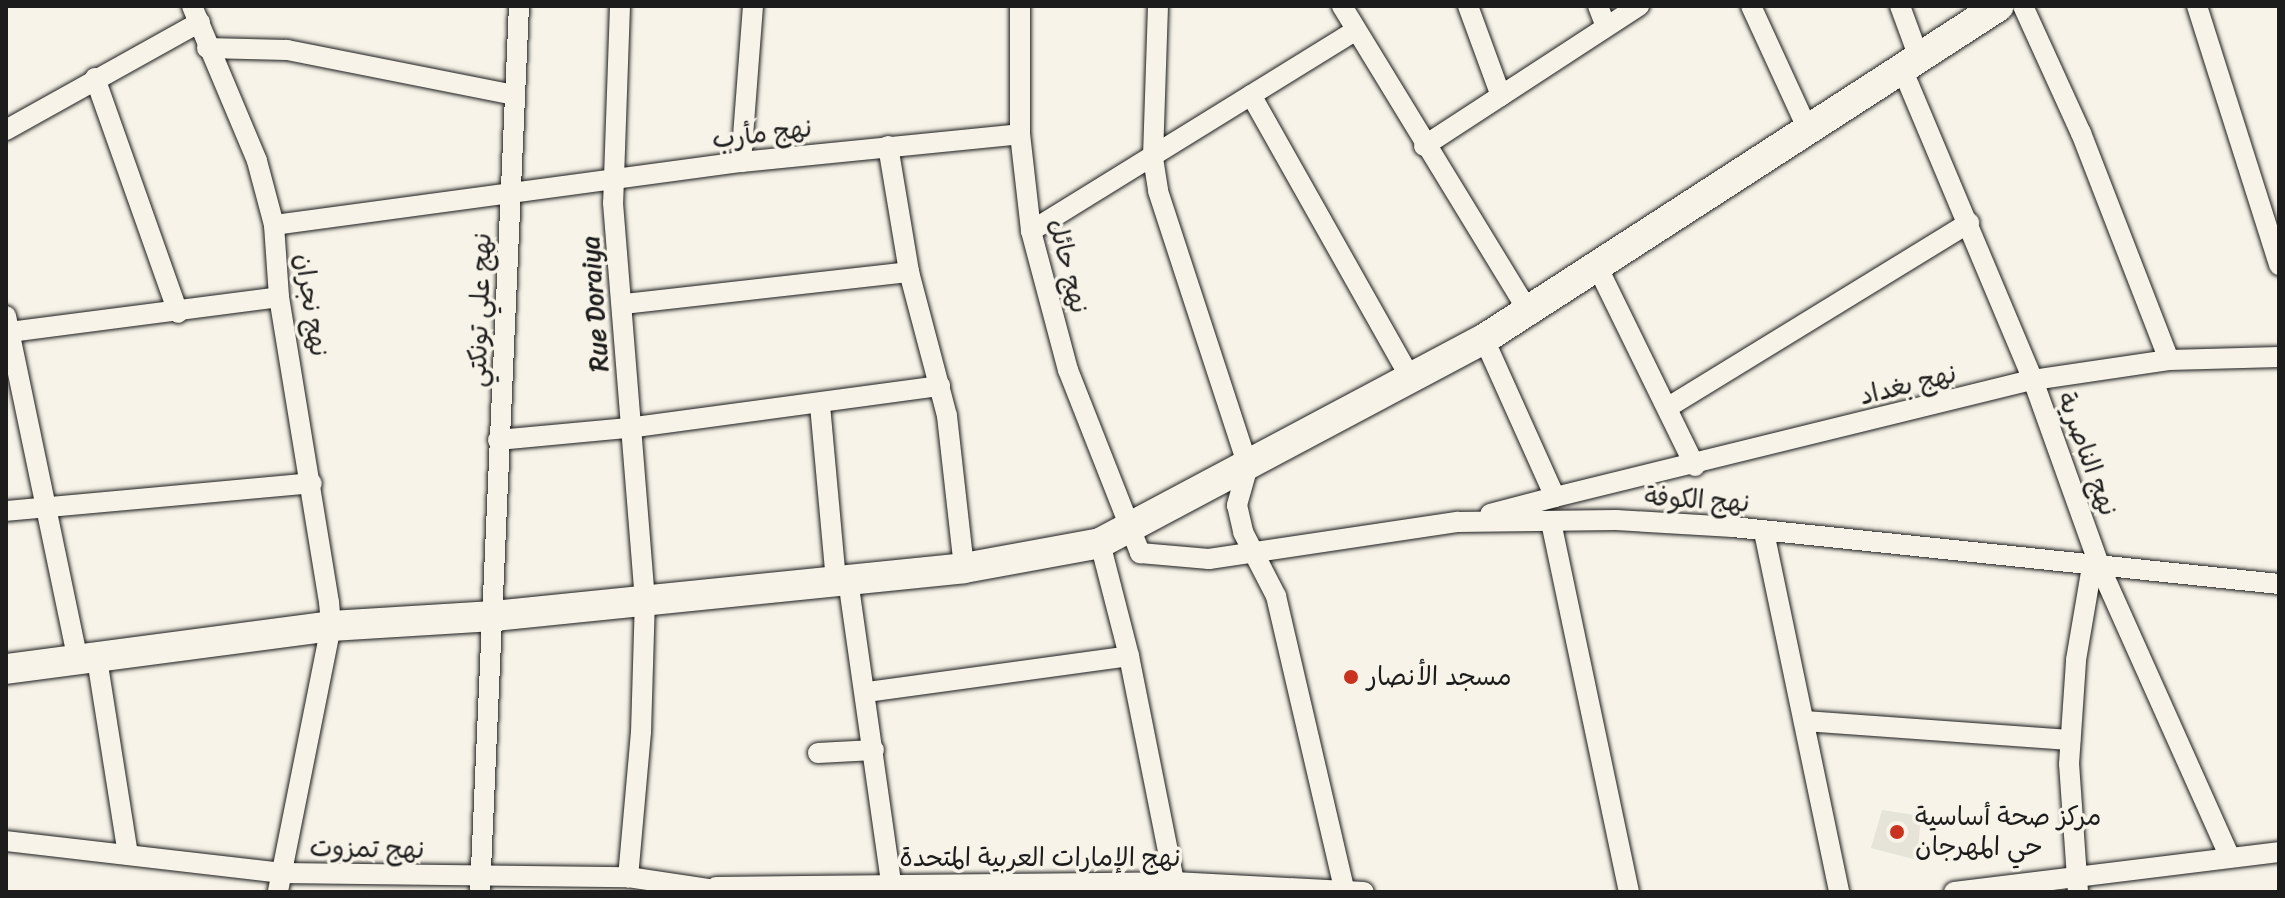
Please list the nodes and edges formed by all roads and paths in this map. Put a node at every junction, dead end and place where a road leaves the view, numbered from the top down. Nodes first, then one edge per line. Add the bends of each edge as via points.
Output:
1 (519, 6) edge
2 (620, 6) edge
3 (753, 6) edge
4 (1020, 6) edge
5 (1158, 6) edge
6 (1342, 6) edge
7 (1468, 6) edge
8 (1598, 6) edge
9 (1639, 6) edge
10 (1751, 6) edge
11 (1900, 6) edge
12 (2023, 6) edge
13 (2197, 6) edge
14 (1988, 9) edge
15 (196, 14) edge
16 (1606, 27) junction
17 (1356, 30) junction
18 (207, 48) junction
19 (1909, 60) junction
20 (95, 78) junction
21 (515, 95) junction
22 (1251, 95) junction
23 (1501, 96) junction
24 (6, 130) edge
25 (1808, 130) junction
26 (1020, 134) junction
27 (888, 146) junction
28 (1424, 146) junction
29 (1153, 158) junction
30 (741, 162) junction
31 (613, 178) junction
32 (510, 191) junction
33 (1969, 223) junction
34 (274, 225) junction
35 (1031, 231) junction
36 (1596, 264) junction
37 (2279, 265) edge
38 (909, 272) junction
39 (279, 297) junction
40 (624, 304) junction
41 (1527, 309) junction
42 (178, 313) junction
43 (8, 324) edge
44 (1484, 339) junction
45 (2279, 357) edge
46 (2169, 360) junction
47 (1411, 379) junction
48 (2033, 380) junction
49 (940, 386) junction
50 (820, 405) junction
51 (1670, 406) junction
52 (628, 428) junction
53 (499, 440) junction
54 (1248, 466) junction
55 (1695, 466) junction
56 (312, 483) junction
57 (1555, 497) junction
58 (46, 506) junction
59 (6, 511) edge
60 (1458, 522) junction
61 (1551, 522) junction
62 (1127, 527) junction
63 (1764, 532) junction
64 (1100, 543) junction
65 (1256, 550) junction
66 (2097, 564) junction
67 (964, 568) junction
68 (842, 581) junction
69 (2279, 584) edge
70 (645, 598) junction
71 (494, 616) junction
72 (331, 626) junction
73 (1129, 656) junction
74 (87, 660) junction
75 (6, 669) edge
76 (867, 692) junction
77 (1804, 721) junction
78 (2070, 740) junction
79 (874, 750) junction
80 (818, 753) dead end
81 (6, 841) edge
82 (2279, 852) edge
83 (128, 855) junction
84 (2230, 857) junction
85 (628, 877) junction
86 (279, 882) edge
87 (1174, 882) junction
88 (891, 884) junction
89 (2077, 884) edge
90 (480, 885) edge
91 (721, 889) edge
92 (1352, 891) edge
93 (1629, 892) edge
94 (1839, 892) edge
95 (1954, 892) edge

1 - 21 street, نهج علي تونكتي
2 - 31 street, Rue Doraiya
3 - 30 street
4 - 26 street, نهج حائل
5 - 29 street
6 - 17 street
7 - 23 street
8 - 16 street
9 - 16 street
10 - 25 street
11 - 19 street, نهج الناصرية
12 - 46 street via 2081,133
13 - 37 street
14 - 19 main road
15 - 18 street, نهج نجران
15 - 20 street
16 - 23 street
17 - 22 street
17 - 28 street
18 - 21 street via 287,50
18 - 34 street, نهج نجران via 257,161
19 - 25 main road
19 - 33 street, نهج الناصرية
20 - 24 street
20 - 42 street
21 - 32 street, نهج علي تونكتي
22 - 29 street
22 - 47 street
23 - 28 street
25 - 36 main road
26 - 27 street, نهج مأرب
26 - 35 street, نهج حائل
27 - 30 street, نهج مأرب
27 - 38 street
28 - 41 street
29 - 35 street
29 - 54 street via 1172,236
30 - 31 street, نهج مأرب
31 - 32 street, نهج مأرب
31 - 40 street, Rue Doraiya
32 - 34 street, نهج مأرب
32 - 53 street, نهج علي تونكتي
33 - 48 street, نهج الناصرية
33 - 51 street
34 - 39 street, نهج نجران
35 - 62 street, نهج حائل via 1068,370
36 - 41 main road
36 - 51 street
38 - 40 street
38 - 49 street
39 - 42 street
39 - 56 street, نهج نجران
40 - 52 street, Rue Doraiya
41 - 44 main road
42 - 43 street
43 - 58 street
44 - 47 main road
44 - 57 street
45 - 46 street, نهج بغداد
46 - 48 street, نهج بغداد
47 - 54 main road
48 - 55 street, نهج بغداد
48 - 66 street, نهج الناصرية
49 - 50 street
49 - 67 street via 957,477
50 - 52 street
50 - 68 street
51 - 55 street
52 - 53 street
52 - 70 street, Rue Doraiya
53 - 71 street, نهج علي تونكتي
54 - 62 main road
54 - 65 street via 1237,505 1243,532
55 - 57 street, نهج بغداد
56 - 58 street
56 - 72 street, نهج نجران
57 - 60 street, نهج بغداد
58 - 59 street
58 - 74 street
60 - 61 street, نهج الكوفة
60 - 65 street, نهج الكوفة
61 - 63 street, نهج الكوفة via 1616,520
61 - 93 street
62 - 64 main road
62 - 65 street, نهج الكوفة via 1140,553 1157,559 1209,559
63 - 66 street, نهج الكوفة
63 - 77 street
64 - 67 main road
64 - 73 street
65 - 92 street via 1276,596
66 - 69 street, نهج الكوفة
66 - 78 street via 2076,660
66 - 84 street, نهج الناصرية
67 - 68 main road
68 - 70 main road
68 - 76 street
70 - 71 main road
70 - 85 street, Rue Doraiya via 641,732
71 - 72 main road
71 - 90 street, نهج علي تونكتي
72 - 74 main road
72 - 86 street, نهج نجران
73 - 76 street
73 - 87 street
74 - 75 main road
74 - 83 street
76 - 79 street
77 - 78 street
77 - 94 street
78 - 89 street
79 - 80 street
79 - 88 street
81 - 83 street, نهج تمزوت
82 - 84 street
83 - 86 street, نهج تمزوت
84 - 89 street
85 - 90 street, نهج تمزوت
85 - 91 street, نهج تمزوت
86 - 90 street, نهج تمزوت
87 - 88 street, نهج الإمارات العربية المتحدة
87 - 92 street, نهج الإمارات العربية المتحدة
88 - 91 street, نهج الإمارات العربية المتحدة
89 - 95 street

